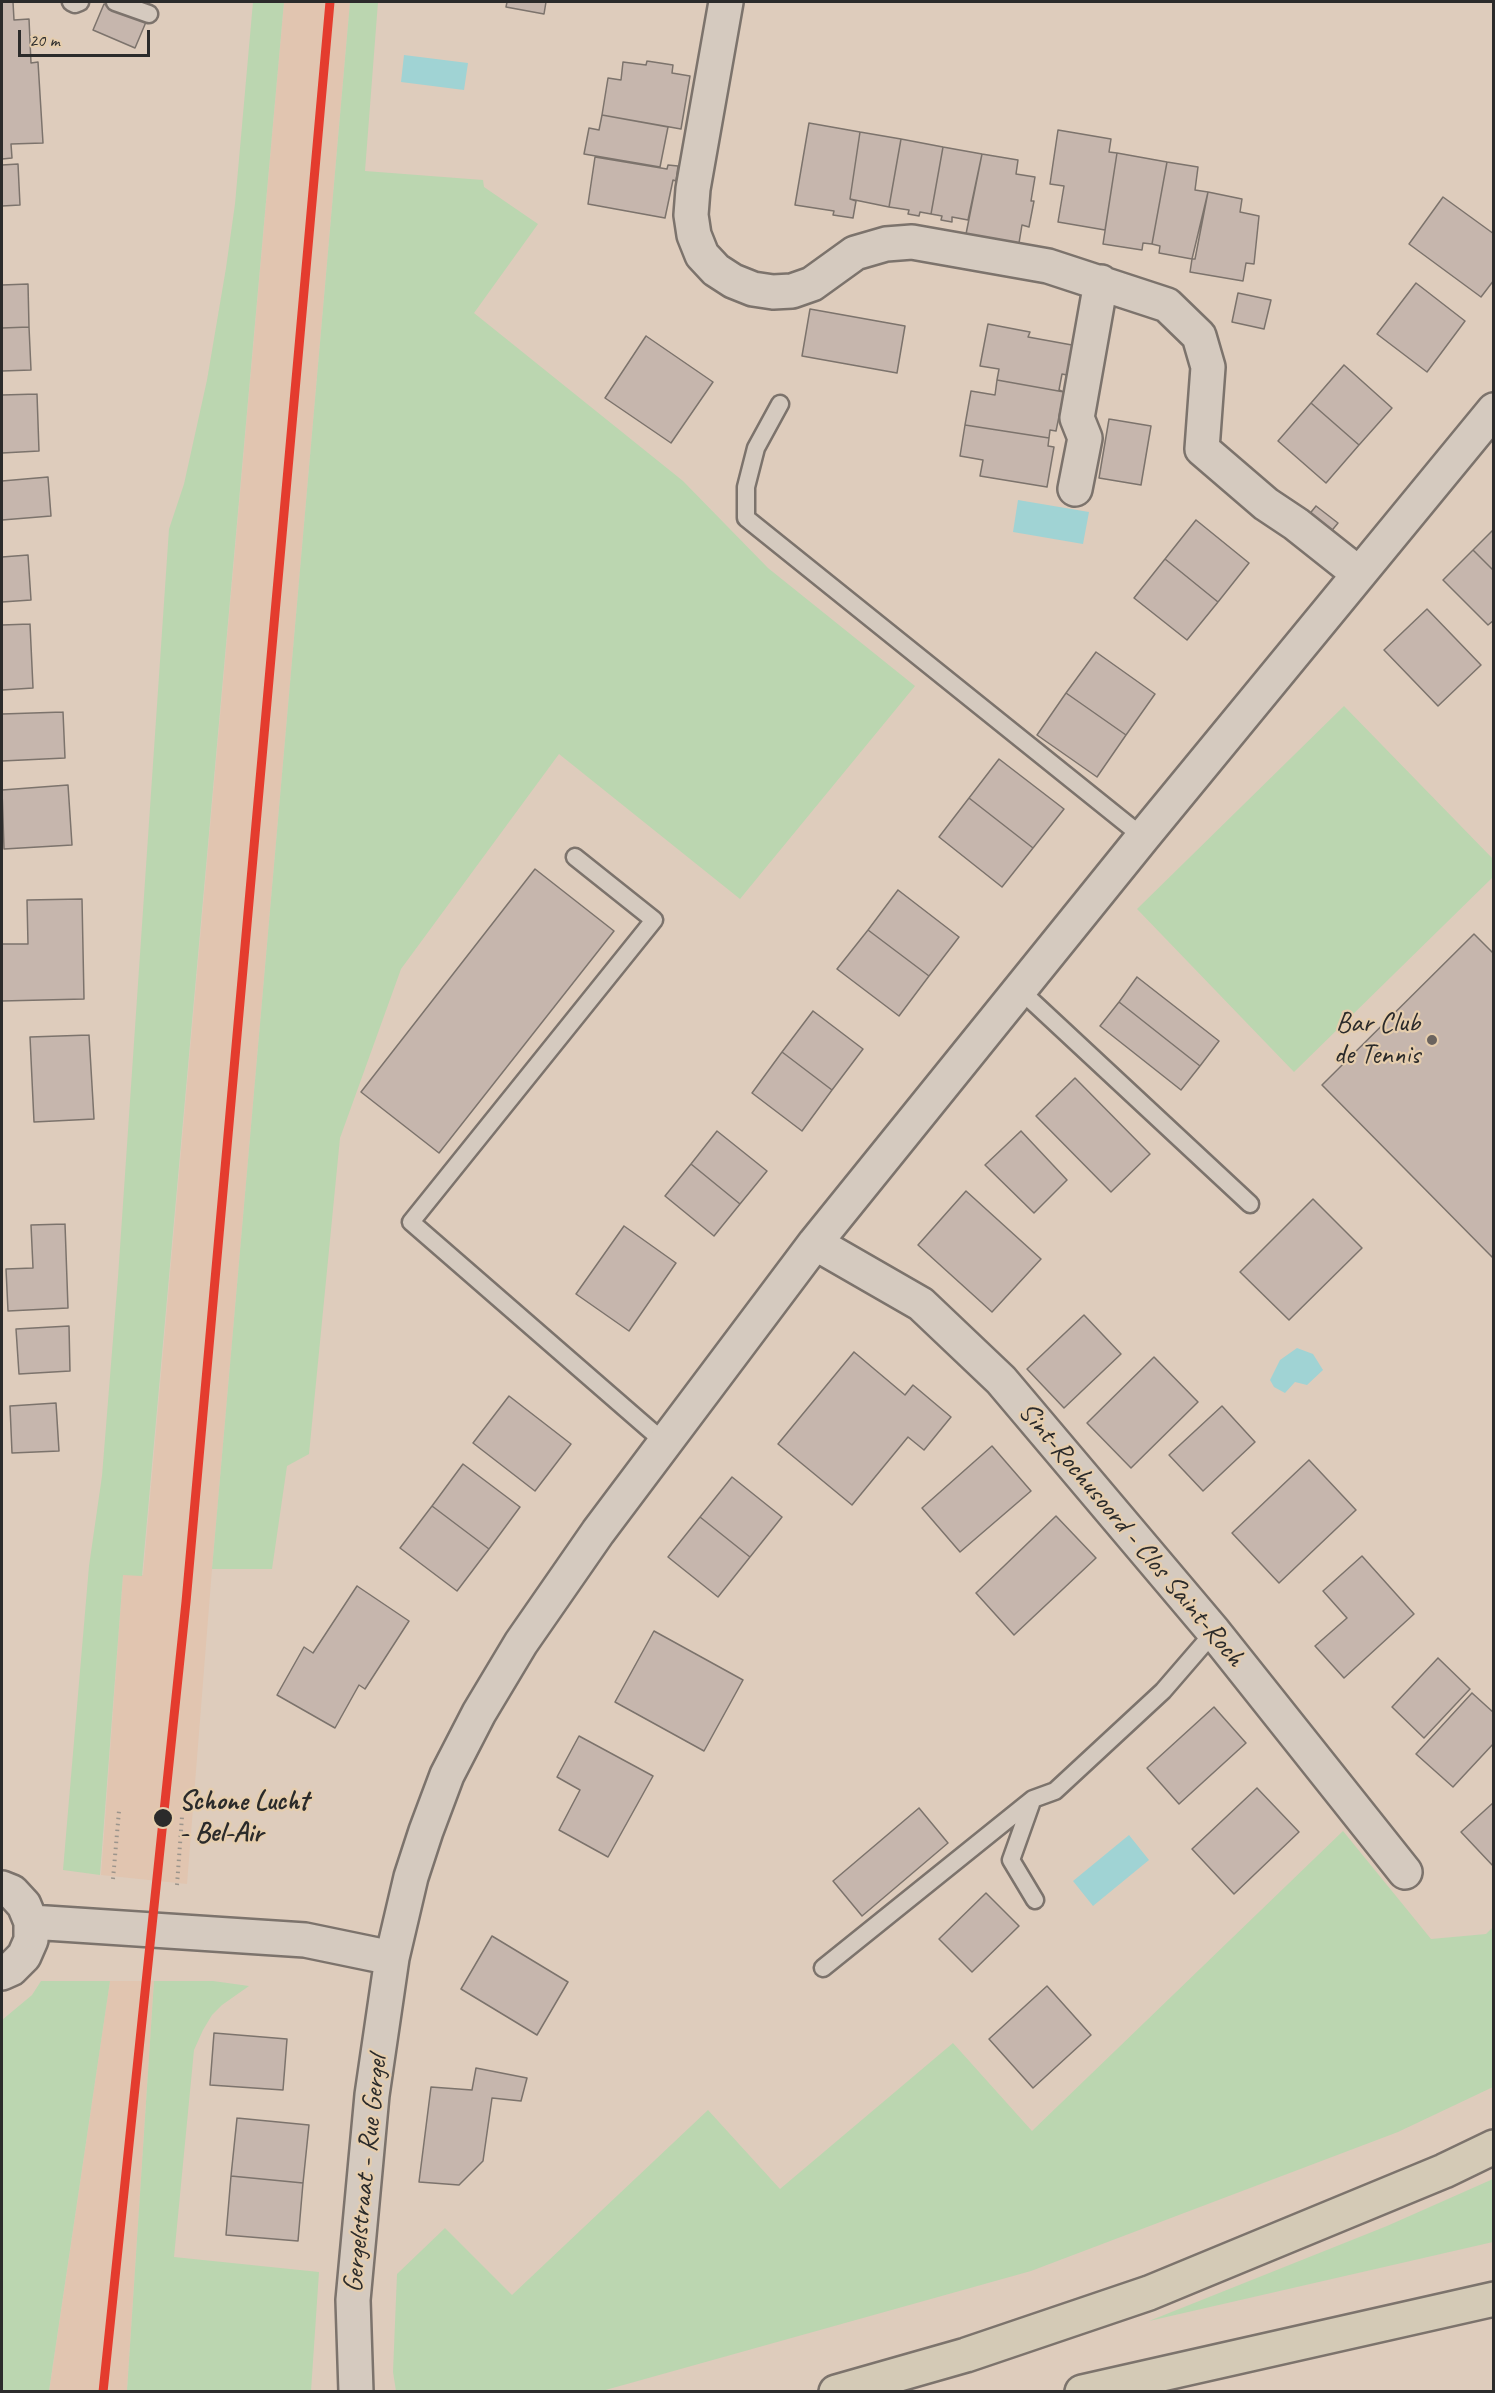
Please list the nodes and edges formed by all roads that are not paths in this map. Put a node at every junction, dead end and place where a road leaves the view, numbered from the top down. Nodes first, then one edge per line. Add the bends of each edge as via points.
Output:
1 (72, 2) edge
2 (80, 2) edge
3 (115, 2) edge
4 (726, 2) edge
5 (149, 14) dead end
6 (1101, 282) junction
7 (780, 404) dead end
8 (1494, 410) edge
9 (1075, 489) dead end
10 (1359, 574) junction
11 (1143, 837) junction
12 (575, 857) dead end
13 (1019, 989) junction
14 (1250, 1204) dead end
15 (815, 1243) junction
16 (664, 1442) junction
17 (1214, 1632) junction
18 (1033, 1799) junction
19 (1406, 1872) dead end
20 (2, 1888) edge
21 (1035, 1900) dead end
22 (42, 1923) junction
23 (392, 1958) junction
24 (823, 1968) dead end
25 (2, 1973) edge
26 (1494, 2147) edge
27 (1494, 2299) edge
28 (356, 2391) edge
29 (836, 2391) edge
30 (1082, 2391) edge

1 - 2 lane
3 - 5 lane
4 - 6 street via 691,215 702,255 716,270 753,289 792,291 812,284 855,253 912,242 1048,266
6 - 9 street via 1077,418 1085,438
6 - 10 street via 1167,305 1199,336 1208,367 1202,449 1266,504
7 - 11 lane via 756,448 746,487 746,518
8 - 10 street, Gergelstraat - Rue Gergel
10 - 11 street, Gergelstraat - Rue Gergel
11 - 13 street, Gergelstraat - Rue Gergel
12 - 16 lane via 654,920 411,1222
13 - 14 lane
13 - 15 street, Gergelstraat - Rue Gergel
15 - 16 street, Gergelstraat - Rue Gergel
15 - 17 street, Sint-Rochusoord - Clos Saint-Roch via 921,1304 993,1372
16 - 23 street, Gergelstraat - Rue Gergel via 521,1643 479,1713 447,1775 426,1831
17 - 18 lane via 1163,1691 1105,1745 1055,1791
17 - 19 street, Sint-Rochusoord - Clos Saint-Roch
18 - 21 lane via 1011,1860
18 - 24 lane
20 - 22 street via 12,1892
22 - 23 street via 305,1940
22 - 25 street via 24,1956
23 - 28 street, Gergelstraat - Rue Gergel via 372,2095 353,2300
26 - 29 highway via 1149,2293 966,2355
27 - 30 highway

